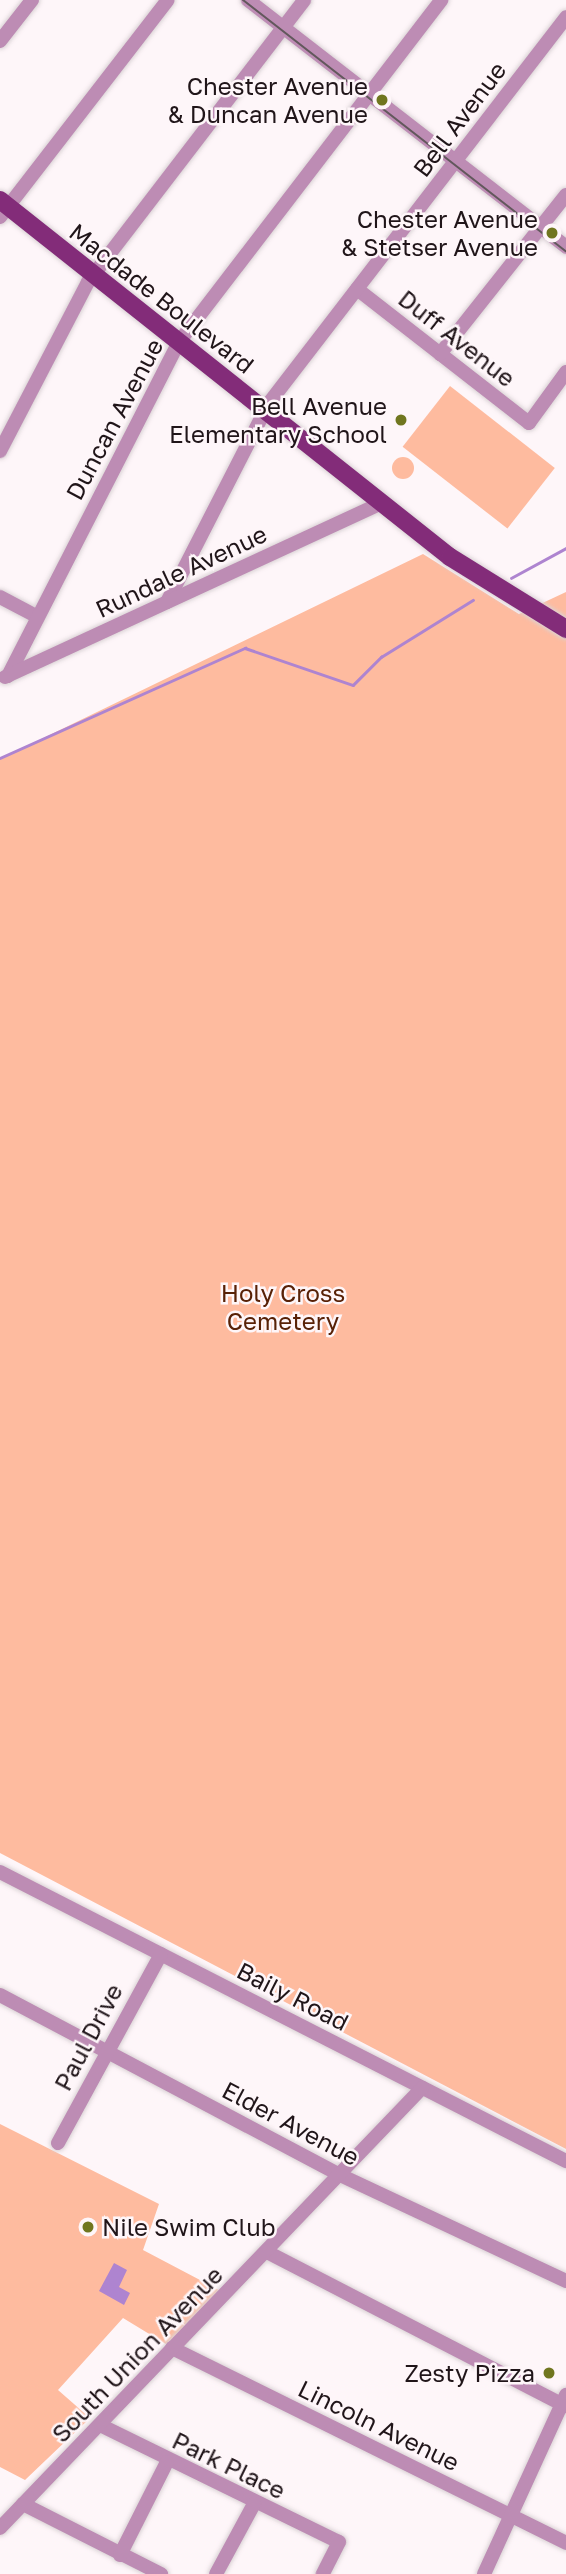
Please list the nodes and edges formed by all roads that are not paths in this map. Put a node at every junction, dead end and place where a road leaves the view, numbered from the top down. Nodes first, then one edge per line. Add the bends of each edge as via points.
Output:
1 (32, 0) edge
2 (168, 0) edge
3 (248, 0) edge
4 (304, 0) edge
5 (441, 0) edge
6 (566, 17) edge
7 (284, 27) junction
8 (0, 41) edge
9 (369, 94) junction
10 (456, 161) junction
11 (566, 195) edge
12 (3, 208) edge
13 (541, 228) junction
14 (566, 247) edge
15 (93, 275) junction
16 (357, 289) junction
17 (179, 342) junction
18 (440, 354) junction
19 (566, 372) edge
20 (265, 411) junction
21 (0, 451) edge
22 (381, 503) junction
23 (0, 597) edge
24 (167, 603) junction
25 (36, 616) junction
26 (566, 629) edge
27 (4, 678) edge
28 (0, 1872) edge
29 (161, 1954) junction
30 (0, 1995) edge
31 (105, 2049) junction
32 (422, 2088) junction
33 (58, 2143) dead end
34 (566, 2161) edge
35 (340, 2175) junction
36 (267, 2252) junction
37 (566, 2281) edge
38 (172, 2348) junction
39 (564, 2402) edge
40 (100, 2425) junction
41 (167, 2462) junction
42 (23, 2504) junction
43 (254, 2504) junction
44 (510, 2516) junction
45 (0, 2528) edge
46 (566, 2543) edge
47 (120, 2555) junction
48 (161, 2574) edge
49 (216, 2574) edge
50 (323, 2574) edge
51 (484, 2574) edge

1 - 8 street
2 - 12 street
3 - 7 street
4 - 7 street
5 - 9 street, Duncan Avenue
6 - 10 street, Bell Avenue
7 - 9 street
7 - 15 street
9 - 10 street
9 - 17 street, Duncan Avenue
10 - 13 street
10 - 16 street, Bell Avenue
11 - 13 street
12 - 15 main road, Macdade Boulevard
13 - 14 street
13 - 18 street
15 - 17 main road, Macdade Boulevard
15 - 21 street
16 - 18 street, Duff Avenue
16 - 20 street, Bell Avenue
17 - 20 main road, Macdade Boulevard
17 - 25 street, Duncan Avenue
18 - 19 street, Duff Avenue via 529,423
20 - 22 main road, Macdade Boulevard
20 - 24 street, Bell Avenue
22 - 24 street, Rundale Avenue
22 - 26 main road, Macdade Boulevard via 467,570
23 - 25 street
24 - 27 street, Rundale Avenue
25 - 27 street, Duncan Avenue
28 - 29 street, Baily Road
29 - 31 street, Paul Drive
29 - 32 street, Baily Road
30 - 31 street, Elder Avenue
31 - 33 street, Paul Drive
31 - 35 street, Elder Avenue
32 - 34 street, Baily Road
32 - 35 street, South Union Avenue
35 - 36 street, South Union Avenue
35 - 37 street, Elder Avenue
36 - 38 street, South Union Avenue
36 - 39 street
38 - 40 street, South Union Avenue
38 - 44 street, Lincoln Avenue
39 - 44 street
40 - 41 street, Park Place
40 - 42 street, South Union Avenue
41 - 43 street, Park Place
41 - 47 street
42 - 45 street, South Union Avenue
42 - 47 street
43 - 49 street
43 - 50 street, Park Place via 339,2542
44 - 46 street, Lincoln Avenue
44 - 51 street
47 - 48 street

